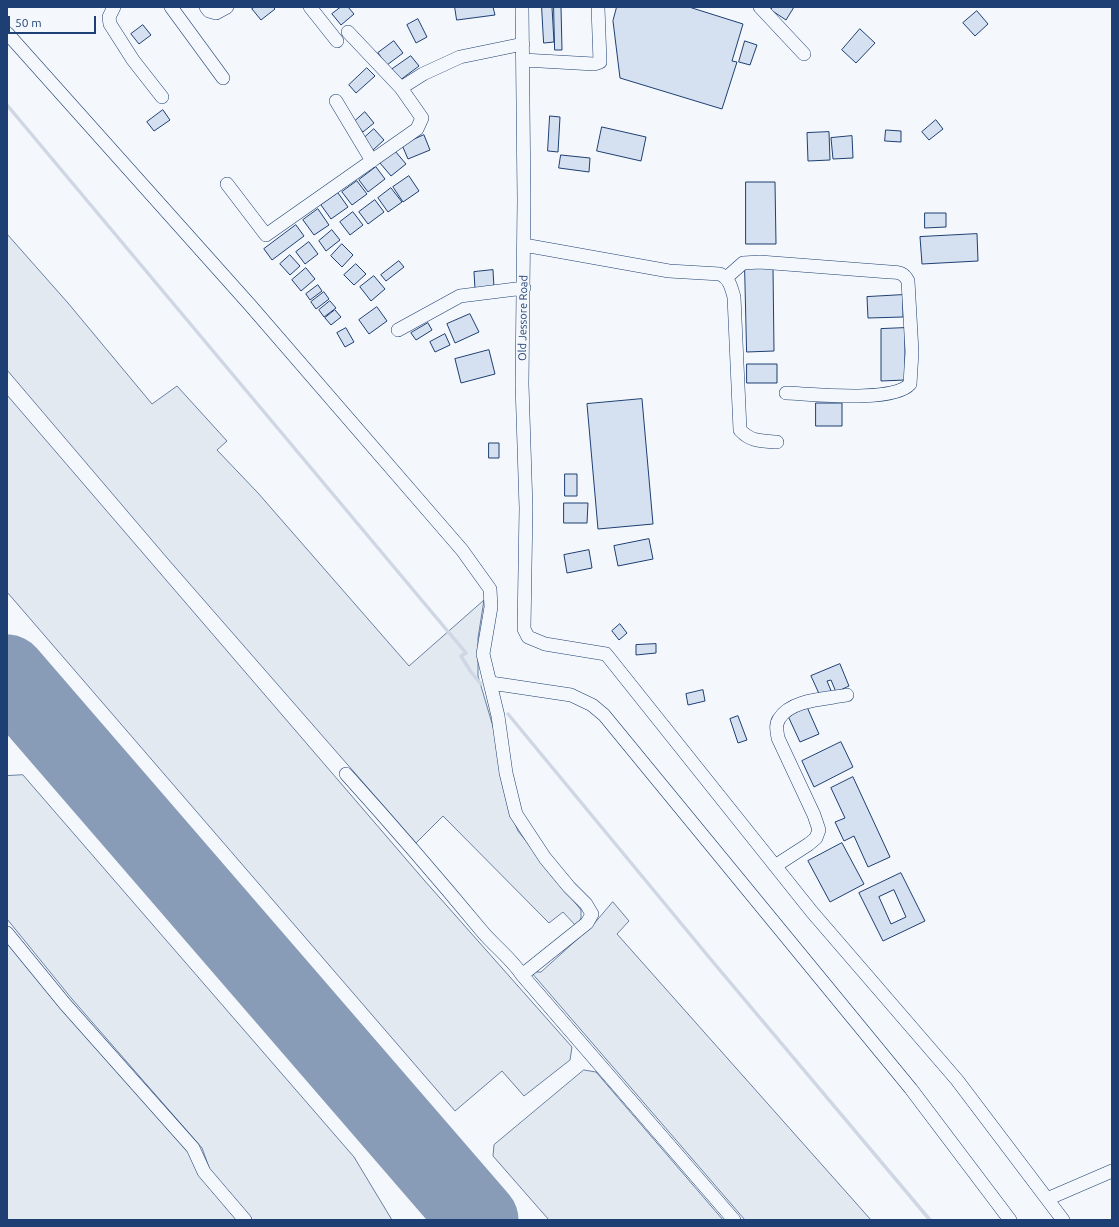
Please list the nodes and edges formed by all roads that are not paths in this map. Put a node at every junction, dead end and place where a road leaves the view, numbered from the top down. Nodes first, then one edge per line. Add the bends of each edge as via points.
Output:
1 (114, 7) edge
2 (172, 7) edge
3 (206, 7) edge
4 (227, 7) edge
5 (310, 7) edge
6 (522, 7) edge
7 (598, 7) edge
8 (760, 7) edge
9 (348, 32) dead end
10 (7, 33) edge
11 (337, 41) dead end
12 (523, 44) junction
13 (804, 54) dead end
14 (523, 60) junction
15 (223, 78) dead end
16 (401, 88) junction
17 (162, 97) dead end
18 (336, 101) dead end
19 (372, 162) junction
20 (227, 184) dead end
21 (524, 245) junction
22 (726, 278) junction
23 (524, 288) junction
24 (398, 330) dead end
25 (786, 393) dead end
26 (778, 442) dead end
27 (491, 683) junction
28 (847, 696) dead end
29 (346, 774) dead end
30 (775, 866) junction
31 (7, 933) edge
32 (522, 975) junction
33 (1112, 1171) edge
34 (1047, 1199) junction
35 (245, 1220) edge
36 (734, 1220) edge
37 (1010, 1220) edge
38 (1063, 1220) edge

1 - 17 street via 109,17 110,24 133,60
2 - 15 street
3 - 4 street via 216,13
5 - 11 street
6 - 12 street, Old Jessore Road
7 - 14 street via 600,62 594,64
8 - 13 street
9 - 16 street
10 - 27 street via 250,305 457,544 485,580 490,589 491,607 484,654
12 - 14 street, Old Jessore Road
12 - 16 street via 460,57 423,74
14 - 21 street, Old Jessore Road
16 - 19 street via 422,118 420,125
18 - 19 street
19 - 20 street via 266,235
21 - 22 street via 669,272 720,274
21 - 23 street, Old Jessore Road
22 - 25 street via 743,263 760,262 900,272 906,276 912,352 910,384 905,390 865,396
22 - 26 street via 734,297 740,430 747,438
23 - 24 street via 460,296
23 - 30 street, Old Jessore Road via 524,629 528,638 545,644 606,654
27 - 32 street via 506,773 516,814 545,858 592,914 586,923
27 - 37 street via 571,695 592,705 604,715 911,1089
28 - 30 street via 799,704 779,719 776,727 778,738 814,815 818,830 816,838 809,844
29 - 32 street
30 - 34 street via 958,1080
31 - 35 street via 65,1004 193,1148 204,1172
32 - 36 street
33 - 34 street
34 - 38 street

